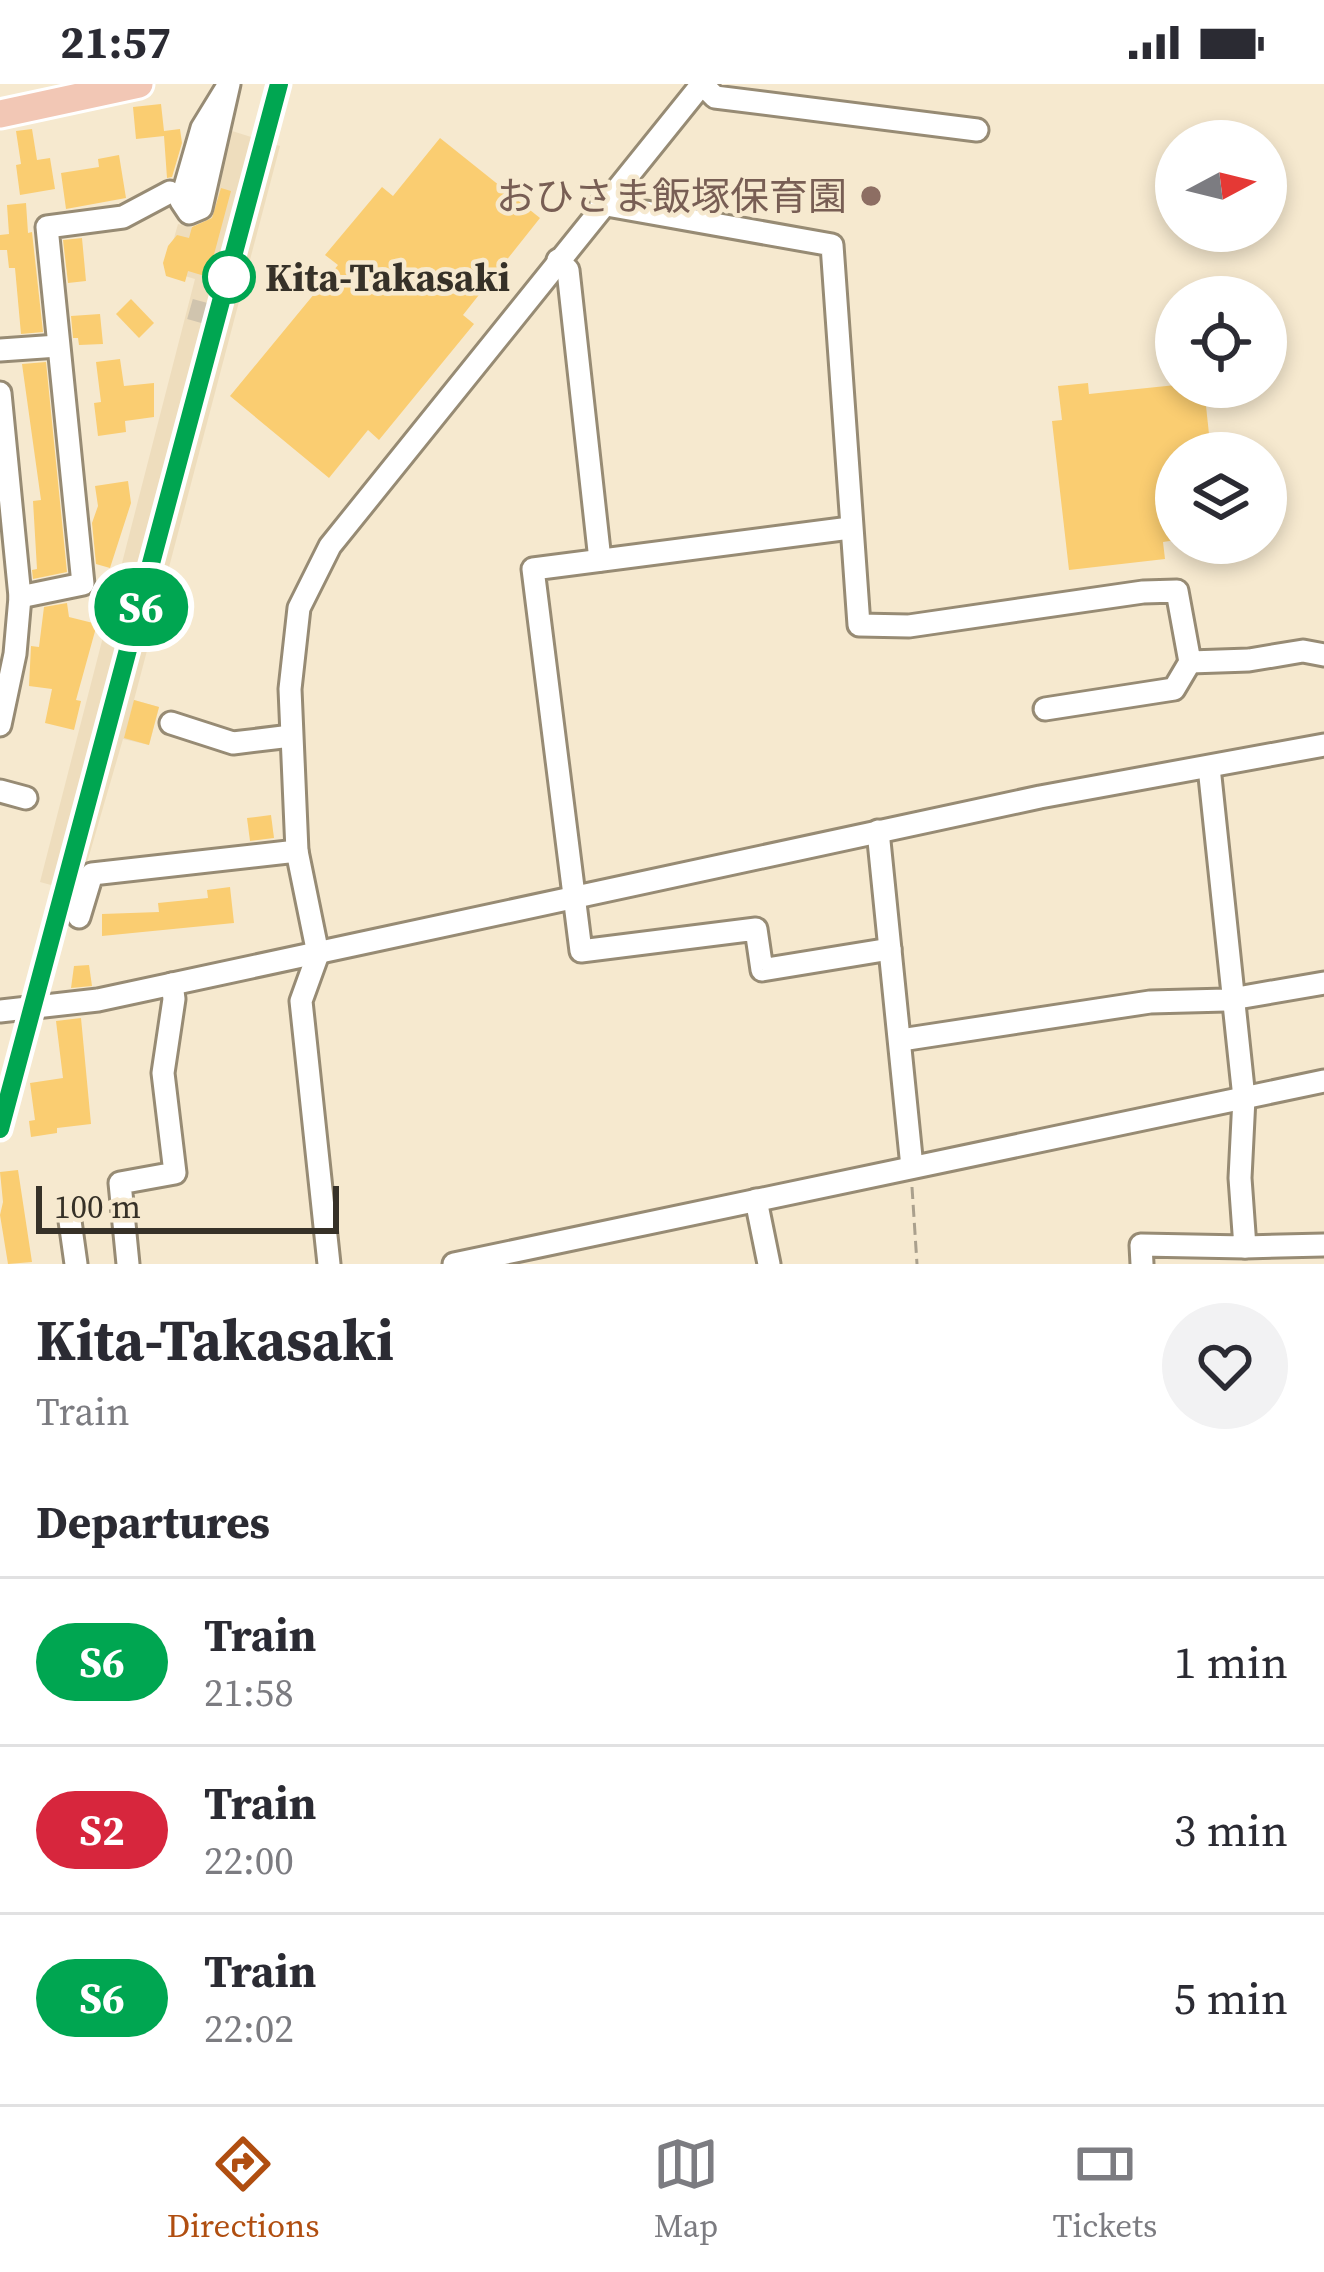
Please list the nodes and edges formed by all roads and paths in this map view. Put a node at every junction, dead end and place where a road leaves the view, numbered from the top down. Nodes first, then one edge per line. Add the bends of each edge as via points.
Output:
1 (139, 84) edge
2 (229, 84) edge
3 (702, 84) edge
4 (76, 90) edge
5 (0, 114) edge
6 (976, 130) dead end
7 (170, 193) dead end
8 (601, 204) junction
9 (558, 260) junction
10 (58, 346) junction
11 (0, 350) edge
12 (0, 393) edge
13 (850, 528) junction
14 (601, 560) junction
15 (13, 594) edge
16 (1324, 656) edge
17 (1190, 662) junction
18 (1045, 710) dead end
19 (171, 723) dead end
20 (0, 725) edge
21 (291, 736) junction
22 (1324, 745) edge
23 (1209, 767) junction
24 (0, 791) edge
25 (26, 798) dead end
26 (878, 832) junction
27 (297, 851) junction
28 (573, 897) junction
29 (79, 917) dead end
30 (890, 949) junction
31 (318, 954) junction
32 (1324, 983) edge
33 (172, 984) junction
34 (1233, 999) junction
35 (0, 1011) edge
36 (901, 1040) junction
37 (1324, 1081) edge
38 (1244, 1097) junction
39 (912, 1167) junction
40 (756, 1200) junction
41 (70, 1221) dead end
42 (1245, 1246) junction
43 (1324, 1246) edge
44 (463, 1263) edge
45 (76, 1264) edge
46 (128, 1264) edge
47 (329, 1264) edge
48 (769, 1264) edge
49 (917, 1264) edge
50 (1142, 1264) edge

1 - 4 main road
2 - 2 street via 200,208 189,213 181,201 196,144
3 - 6 street via 715,97
3 - 8 street
4 - 5 main road
7 - 10 street via 123,217 46,231
8 - 9 street
8 - 13 street via 832,245
9 - 14 street via 568,270
9 - 21 street via 330,546 299,608
10 - 11 street
10 - 15 street via 83,584
12 - 15 street
13 - 14 street
13 - 17 street via 859,625 909,626 1177,591
14 - 28 street via 533,569
15 - 20 street via 15,655
16 - 17 street
17 - 18 street via 1174,688
19 - 21 street via 233,743
21 - 27 street
22 - 23 street
23 - 26 street
23 - 34 street
24 - 25 street
26 - 28 street
26 - 30 street
27 - 29 street via 92,874
27 - 31 street
28 - 30 street via 581,951 756,929 762,970
28 - 31 street
30 - 36 street
31 - 33 street
31 - 47 street via 301,1001
32 - 34 street
33 - 35 street
33 - 46 street via 163,1073 175,1173 120,1184
34 - 36 street via 1150,1002
34 - 38 street
36 - 39 street
37 - 38 street
38 - 39 street
38 - 42 street
39 - 40 street
39 - 49 path
40 - 44 street
40 - 48 street
41 - 45 street
42 - 43 street
42 - 50 street via 1141,1246

